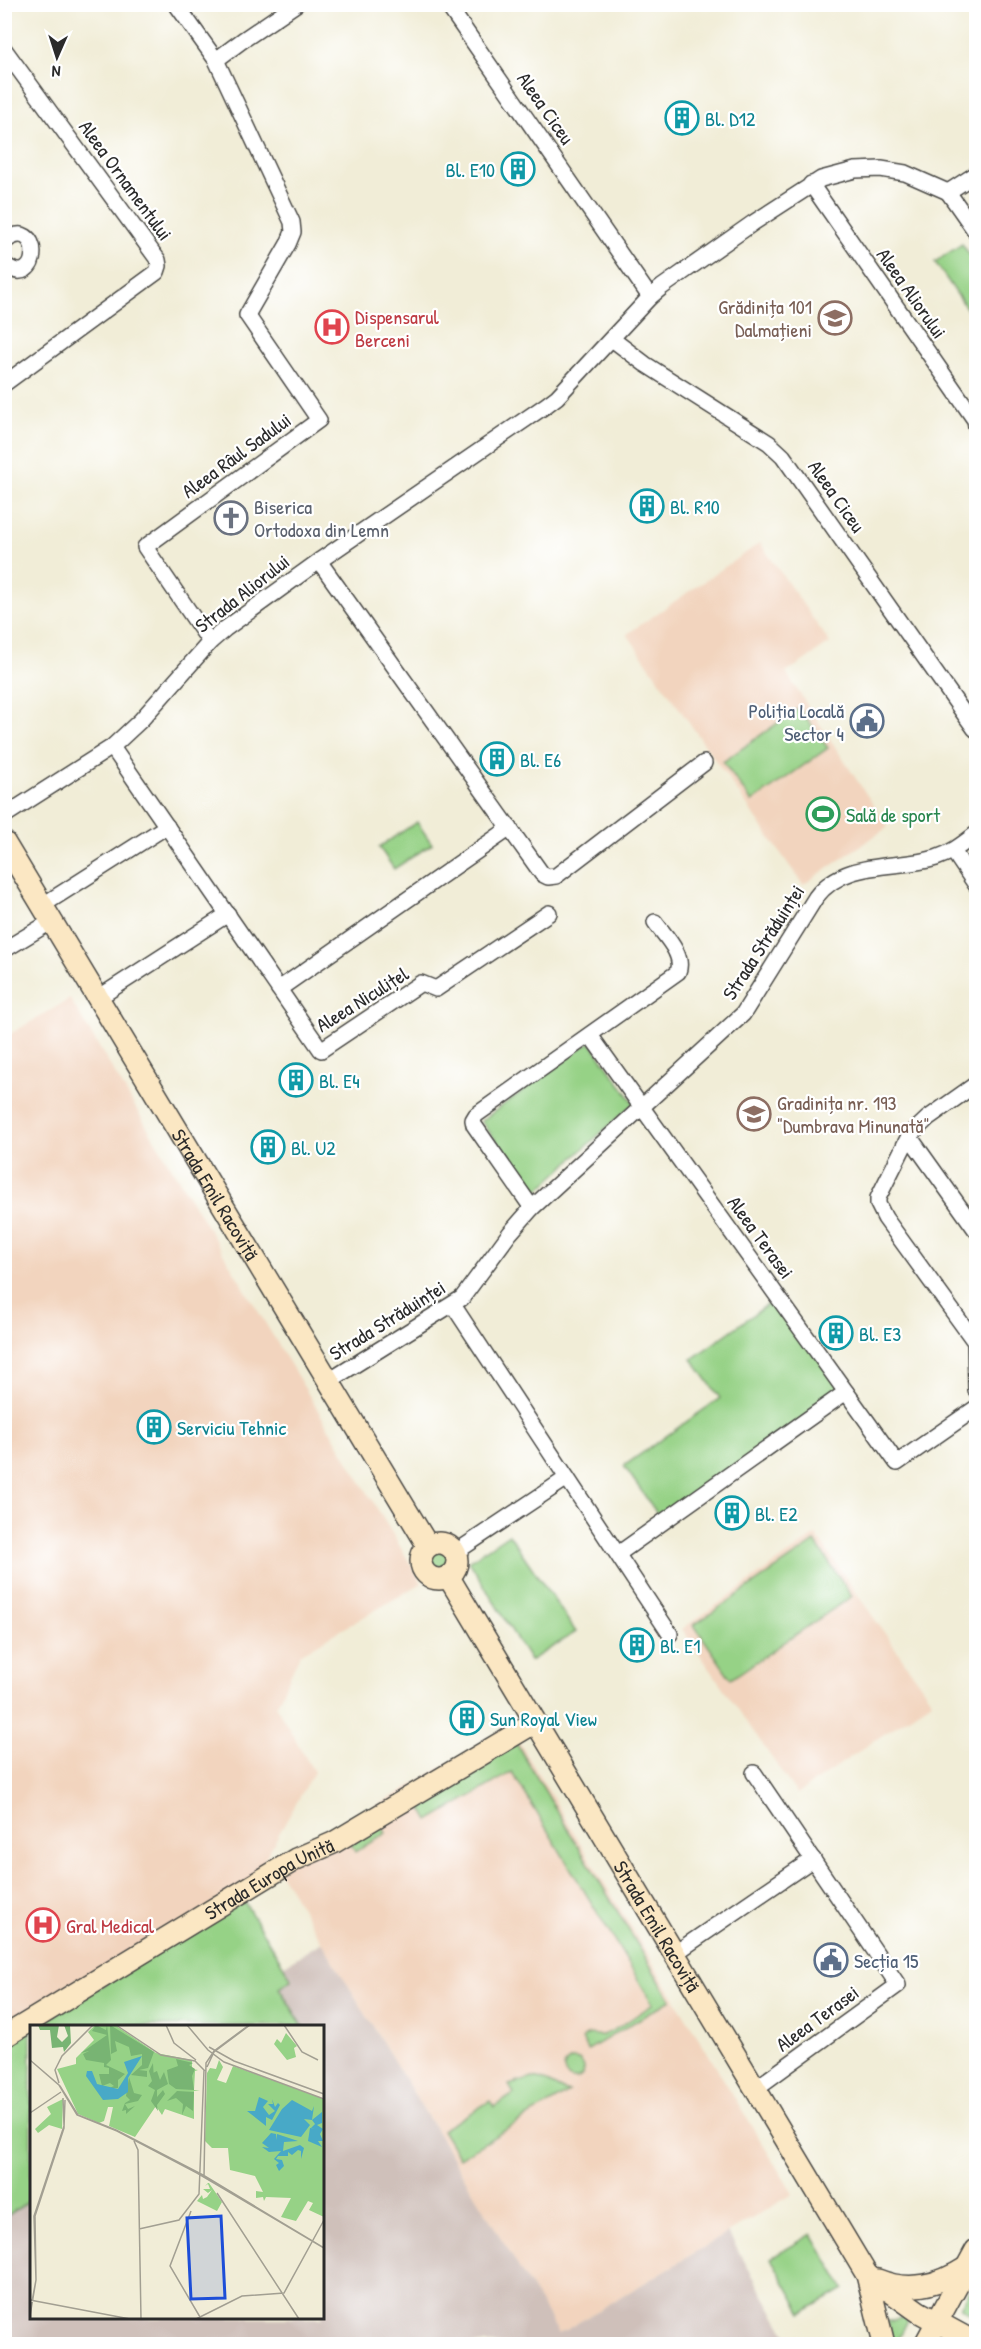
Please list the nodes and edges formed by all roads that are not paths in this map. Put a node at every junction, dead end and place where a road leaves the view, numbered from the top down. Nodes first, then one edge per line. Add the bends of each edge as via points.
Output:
1 (176, 4) edge
2 (296, 4) edge
3 (447, 4) edge
4 (4, 49) edge
5 (216, 60) junction
6 (976, 174) edge
7 (811, 184) junction
8 (948, 192) junction
9 (976, 232) edge
10 (6, 237) edge
11 (4, 264) edge
12 (650, 297) junction
13 (612, 339) junction
14 (4, 384) edge
15 (976, 426) edge
16 (319, 561) junction
17 (210, 642) junction
18 (976, 728) edge
19 (112, 747) junction
20 (704, 763) dead end
21 (4, 816) edge
22 (167, 826) junction
23 (510, 828) junction
24 (976, 834) edge
25 (4, 842) edge
26 (952, 851) junction
27 (976, 885) edge
28 (47, 913) junction
29 (228, 914) junction
30 (549, 914) dead end
31 (655, 922) dead end
32 (4, 950) edge
33 (279, 989) junction
34 (98, 998) junction
35 (590, 1035) junction
36 (976, 1083) edge
37 (642, 1107) junction
38 (909, 1136) junction
39 (532, 1208) junction
40 (976, 1230) edge
41 (453, 1305) junction
42 (976, 1342) edge
43 (329, 1381) junction
44 (976, 1390) edge
45 (846, 1392) junction
46 (976, 1408) edge
47 (567, 1478) junction
48 (428, 1546) junction
49 (456, 1552) junction
50 (618, 1554) junction
51 (448, 1576) junction
52 (670, 1634) dead end
53 (534, 1723) junction
54 (754, 1773) dead end
55 (813, 1859) junction
56 (674, 1954) junction
57 (4, 2037) edge
58 (755, 2089) junction
59 (972, 2259) edge
60 (867, 2275) junction
61 (950, 2332) edge
62 (976, 2343) edge
63 (884, 2344) edge
64 (925, 2344) edge

1 - 5 street, Aleea Râul Sadului
2 - 5 street
3 - 12 street, Aleea Ciceu
4 - 14 street, Aleea Ornamentului via 159,266 157,272
5 - 17 street, Aleea Râul Sadului via 292,222 288,244 247,315 319,420 145,546
6 - 8 street
7 - 8 street via 842,172 880,169 905,173
7 - 12 street
7 - 15 street, Aleea Aliorului
8 - 9 street
10 - 11 street via 24,237 31,242 34,258 22,269
12 - 13 street, Strada Aliorului
13 - 16 street, Strada Aliorului via 557,397
13 - 18 street, Aleea Ciceu via 783,456
16 - 17 street, Strada Aliorului
16 - 23 street
17 - 19 street, Strada Aliorului
19 - 21 street, Strada Aliorului
19 - 22 street, Aleea Niculițel
20 - 23 street via 556,876 548,878 542,874
22 - 28 street
22 - 29 street, Aleea Niculițel
23 - 33 street
24 - 26 street, Strada Străduinței
25 - 28 street, Strada Emil Racoviță
26 - 27 street
26 - 37 street, Strada Străduinței via 914,863 857,870 830,882 816,897 743,1014
28 - 32 street
28 - 34 street, Strada Emil Racoviță
29 - 33 street, Aleea Niculițel
29 - 34 street
30 - 33 street, Aleea Niculițel via 436,989 421,983 321,1050
31 - 35 street via 678,956 678,972
34 - 43 street, Strada Emil Racoviță
35 - 37 street
35 - 39 street via 473,1120
36 - 38 street
37 - 39 street, Strada Străduinței
37 - 45 street, Aleea Terasei
38 - 40 street
38 - 42 street via 880,1191 878,1204
39 - 41 street, Strada Străduinței via 470,1289
41 - 43 street, Strada Străduinței
41 - 47 street
42 - 44 street
43 - 48 street, Strada Emil Racoviță
45 - 46 street, Aleea Terasei via 897,1463
45 - 50 street
47 - 49 street
47 - 50 street
48 - 49 street via 444,1543
48 - 51 street via 421,1557 423,1570 433,1578
49 - 51 street via 457,1565
50 - 52 street
51 - 53 street, Strada Emil Racoviță
53 - 56 street, Strada Emil Racoviță
53 - 57 street, Strada Europa Unită via 333,1843 296,1859
54 - 55 street, Aleea Terasei
55 - 56 street
55 - 58 street, Aleea Terasei via 898,1985
56 - 58 street, Strada Emil Racoviță
58 - 60 street, Strada Emil Racoviță
59 - 60 street via 940,2282 917,2287 891,2285
59 - 61 street
60 - 61 street, Strada Emil Racoviță
60 - 63 street, Strada Emil Racoviță
61 - 62 street, Strada Emil Racoviță
61 - 64 street

